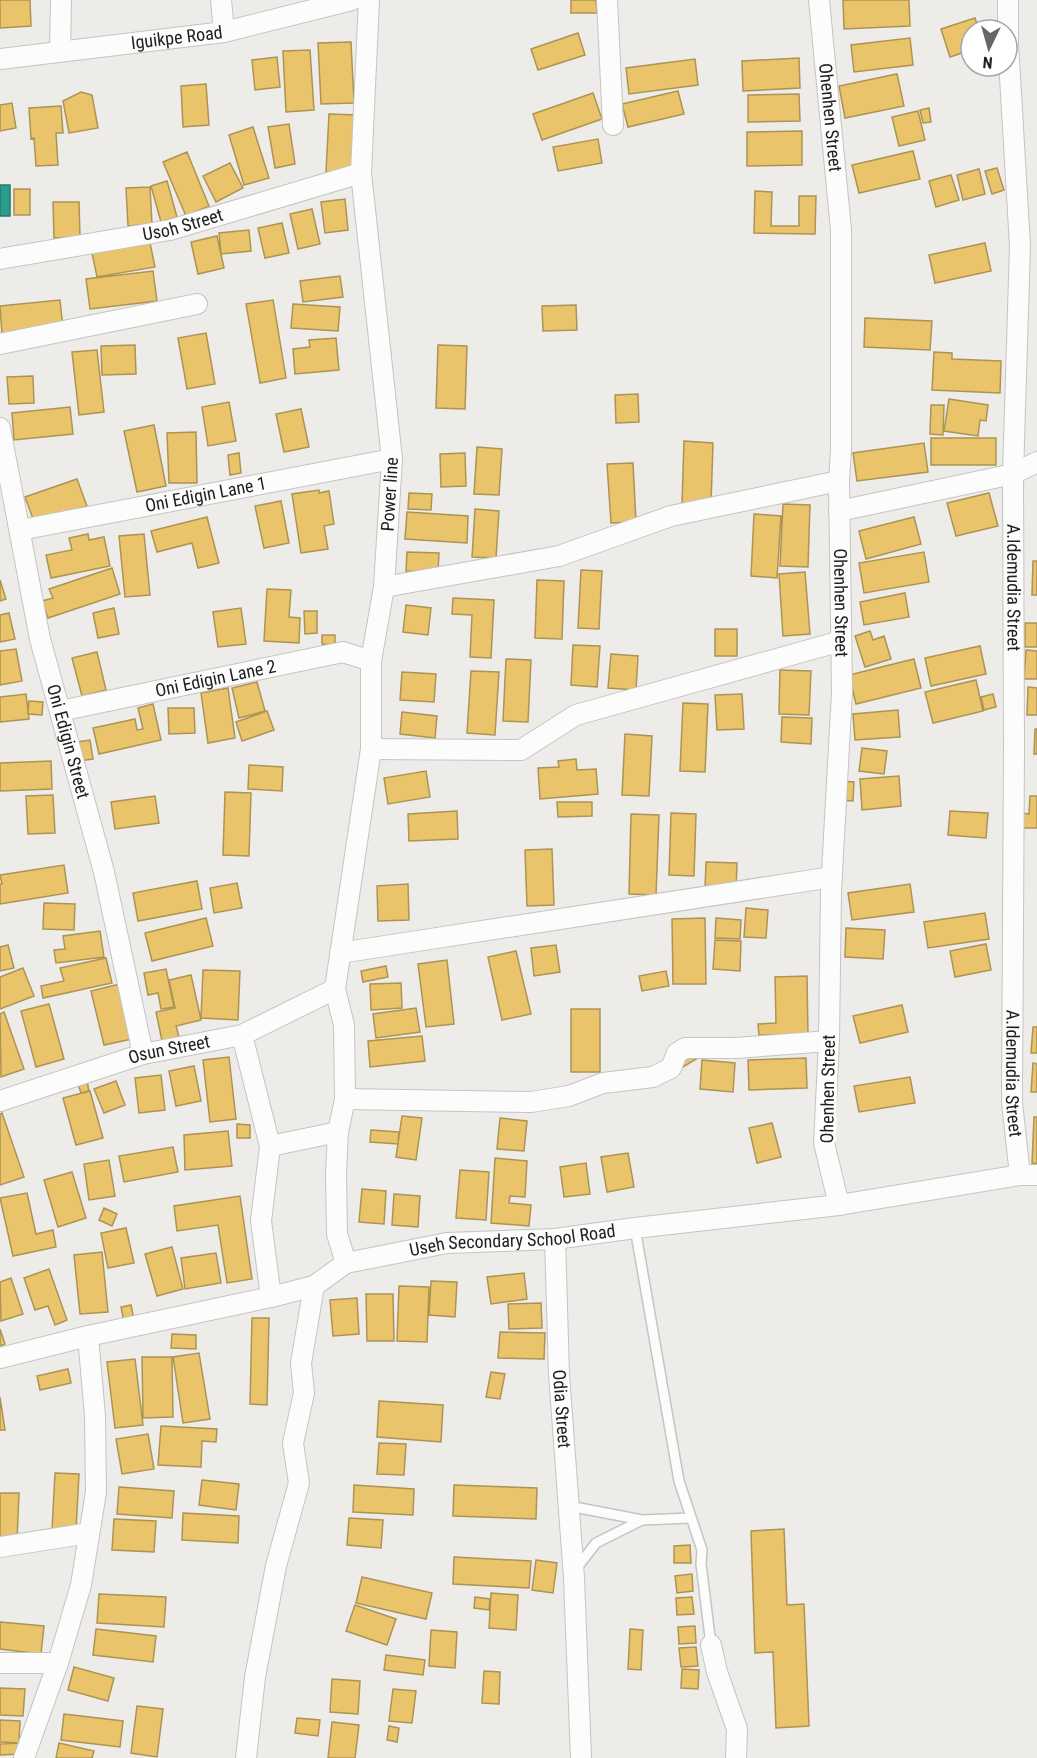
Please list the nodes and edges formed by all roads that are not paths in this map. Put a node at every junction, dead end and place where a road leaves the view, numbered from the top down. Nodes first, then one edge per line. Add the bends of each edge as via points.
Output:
1 (61, 0) edge
2 (221, 0) edge
3 (352, 0) edge
4 (369, 0) edge
5 (607, 0) edge
6 (819, 0) edge
7 (1008, 0) edge
8 (224, 32) junction
9 (60, 52) junction
10 (0, 58) edge
11 (614, 125) dead end
12 (361, 173) junction
13 (0, 260) edge
14 (197, 304) dead end
15 (0, 344) edge
16 (0, 428) edge
17 (392, 459) junction
18 (1037, 462) edge
19 (1013, 474) junction
20 (839, 481) junction
21 (839, 511) junction
22 (20, 530) junction
23 (384, 587) junction
24 (841, 641) junction
25 (371, 661) junction
26 (60, 711) junction
27 (371, 749) junction
28 (832, 877) junction
29 (340, 953) junction
30 (335, 989) junction
31 (242, 1035) junction
32 (829, 1041) junction
33 (143, 1054) junction
34 (345, 1099) junction
35 (0, 1101) edge
36 (338, 1132) junction
37 (270, 1146) junction
38 (1028, 1175) edge
39 (839, 1205) junction
40 (635, 1228) junction
41 (555, 1239) junction
42 (346, 1263) junction
43 (314, 1286) junction
44 (271, 1297) junction
45 (88, 1336) junction
46 (0, 1358) edge
47 (569, 1506) junction
48 (691, 1518) junction
49 (642, 1520) junction
50 (88, 1533) junction
51 (0, 1546) edge
52 (573, 1576) junction
53 (711, 1645) joint
54 (0, 1663) edge
55 (58, 1663) junction
56 (24, 1758) edge
57 (246, 1758) edge
58 (581, 1758) edge
59 (736, 1758) edge

1 - 9 street
2 - 8 street
3 - 8 street, Iguikpe Road
4 - 12 street, Power line
5 - 11 street
6 - 20 street, Ohenhen Street via 841,230
7 - 19 street, A.Idemudia Street via 1020,246
8 - 9 street, Iguikpe Road
9 - 10 street, Iguikpe Road
12 - 13 street, Usoh Street via 170,230
12 - 17 street, Power line
14 - 15 street
16 - 22 street, Oni Edigin Street
17 - 22 street, Oni Edigin Lane 1
17 - 23 street, Power line
18 - 19 street
19 - 21 street
19 - 38 street, A.Idemudia Street via 1012,1103
20 - 21 street, Ohenhen Street
20 - 23 street via 671,516 559,556
21 - 24 street, Ohenhen Street
22 - 26 street, Oni Edigin Street via 40,639
23 - 25 street, Power line
24 - 27 street via 576,716 521,750
24 - 28 street, Ohenhen Street
25 - 26 street, Oni Edigin Lane 2 via 343,652
25 - 27 street, Power line
26 - 33 street, Oni Edigin Street via 104,872
27 - 29 street, Power line
28 - 29 street
28 - 32 street, Ohenhen Street
29 - 30 street, Power line
30 - 31 street, Osun Street
30 - 34 street via 344,1025
31 - 33 street, Osun Street
31 - 37 street
32 - 34 street via 685,1048 677,1053 671,1068 653,1077 603,1083 569,1096 531,1102
32 - 39 street, Ohenhen Street via 824,1143
33 - 35 street, Osun Street
34 - 36 street
36 - 37 street
36 - 42 street via 337,1234
37 - 44 street via 261,1221
38 - 39 street, Useh Secondary School Road
39 - 40 street, Useh Secondary School Road
40 - 41 street, Useh Secondary School Road
40 - 48 lane via 675,1462
41 - 42 street, Useh Secondary School Road via 447,1243
41 - 47 street, Odia Street via 559,1374
42 - 43 street, Useh Secondary School Road
43 - 44 street, Useh Secondary School Road
43 - 57 street via 301,1363 304,1393 293,1443 299,1483 274,1577 255,1677
44 - 45 street, Useh Secondary School Road
45 - 46 street, Useh Secondary School Road
45 - 50 street via 96,1492
47 - 49 lane
47 - 52 street, Odia Street
48 - 49 lane
48 - 53 lane via 702,1550
49 - 52 lane via 596,1543
50 - 51 street
50 - 55 street via 81,1585
52 - 58 street, Odia Street
53 - 59 street via 737,1729
54 - 55 street
55 - 56 street

